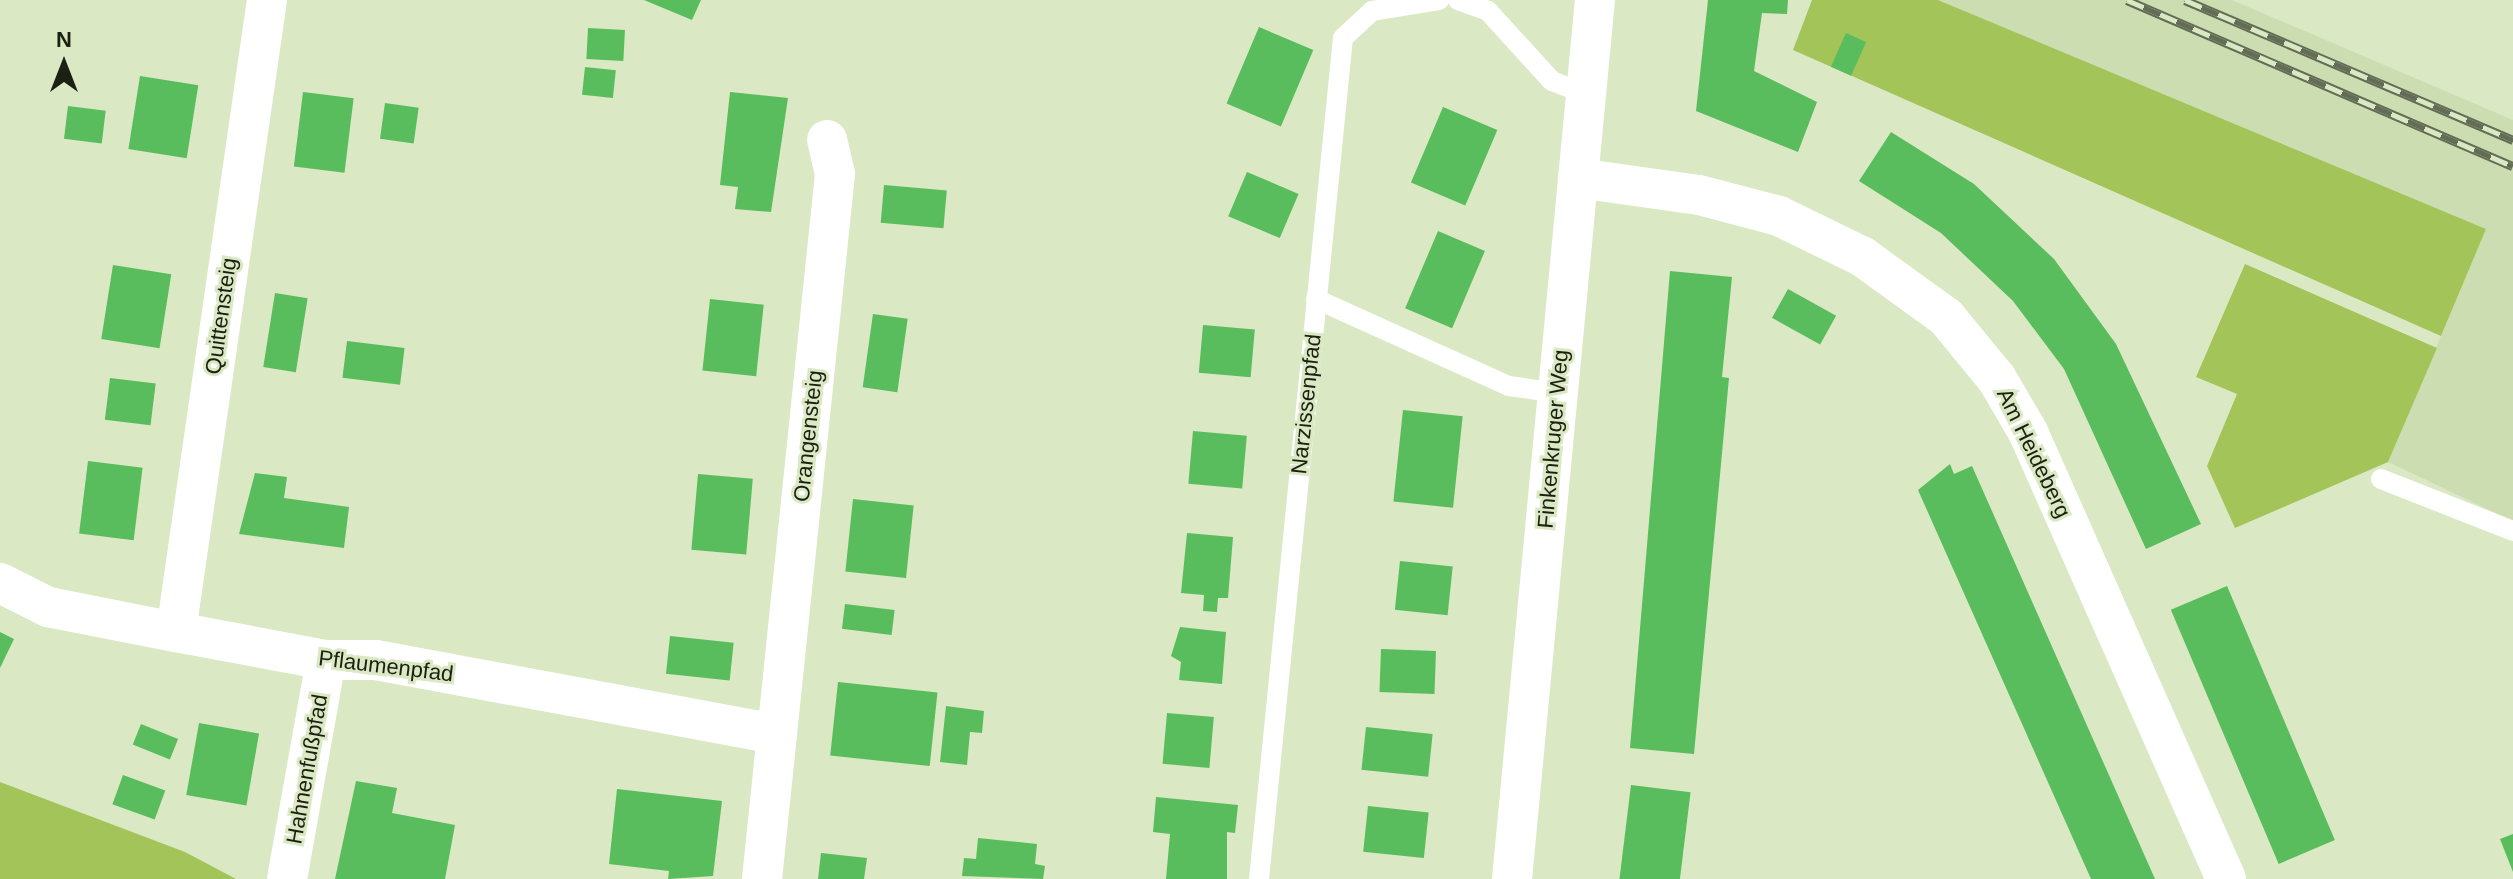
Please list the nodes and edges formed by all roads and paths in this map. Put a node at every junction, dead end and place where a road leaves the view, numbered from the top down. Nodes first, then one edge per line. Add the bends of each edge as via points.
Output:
1 (267, 0) edge
2 (1439, 0) edge
3 (1458, 0) edge
4 (1595, 0) edge
5 (1586, 94) junction
6 (827, 140) dead end
7 (1578, 178) junction
8 (1316, 299) junction
9 (1557, 393) junction
10 (2381, 479) dead end
11 (2513, 531) edge
12 (0, 583) edge
13 (176, 632) junction
14 (326, 660) junction
15 (777, 734) junction
16 (287, 879) edge
17 (762, 879) edge
18 (1259, 879) edge
19 (1512, 879) edge
20 (2226, 879) edge

1 - 13 street, Quittensteig
2 - 8 lane, Narzissenpfad via 1372,11 1343,38
3 - 5 lane via 1488,11 1552,81
4 - 5 street, Finkenkruger Weg
5 - 7 street, Finkenkruger Weg
6 - 15 street, Orangensteig via 835,174
7 - 9 street, Finkenkruger Weg
7 - 20 street, Am Heideberg via 1699,195 1779,216 1863,257 1946,317 1997,379 2028,432
8 - 9 lane via 1509,386
8 - 18 lane, Narzissenpfad
9 - 19 street, Finkenkruger Weg
10 - 11 lane
12 - 13 street, Pflaumenpfad via 48,607
13 - 14 street, Pflaumenpfad
14 - 15 street, Pflaumenpfad via 376,660
14 - 16 street, Hahnenfußpfad
15 - 17 street, Orangensteig

